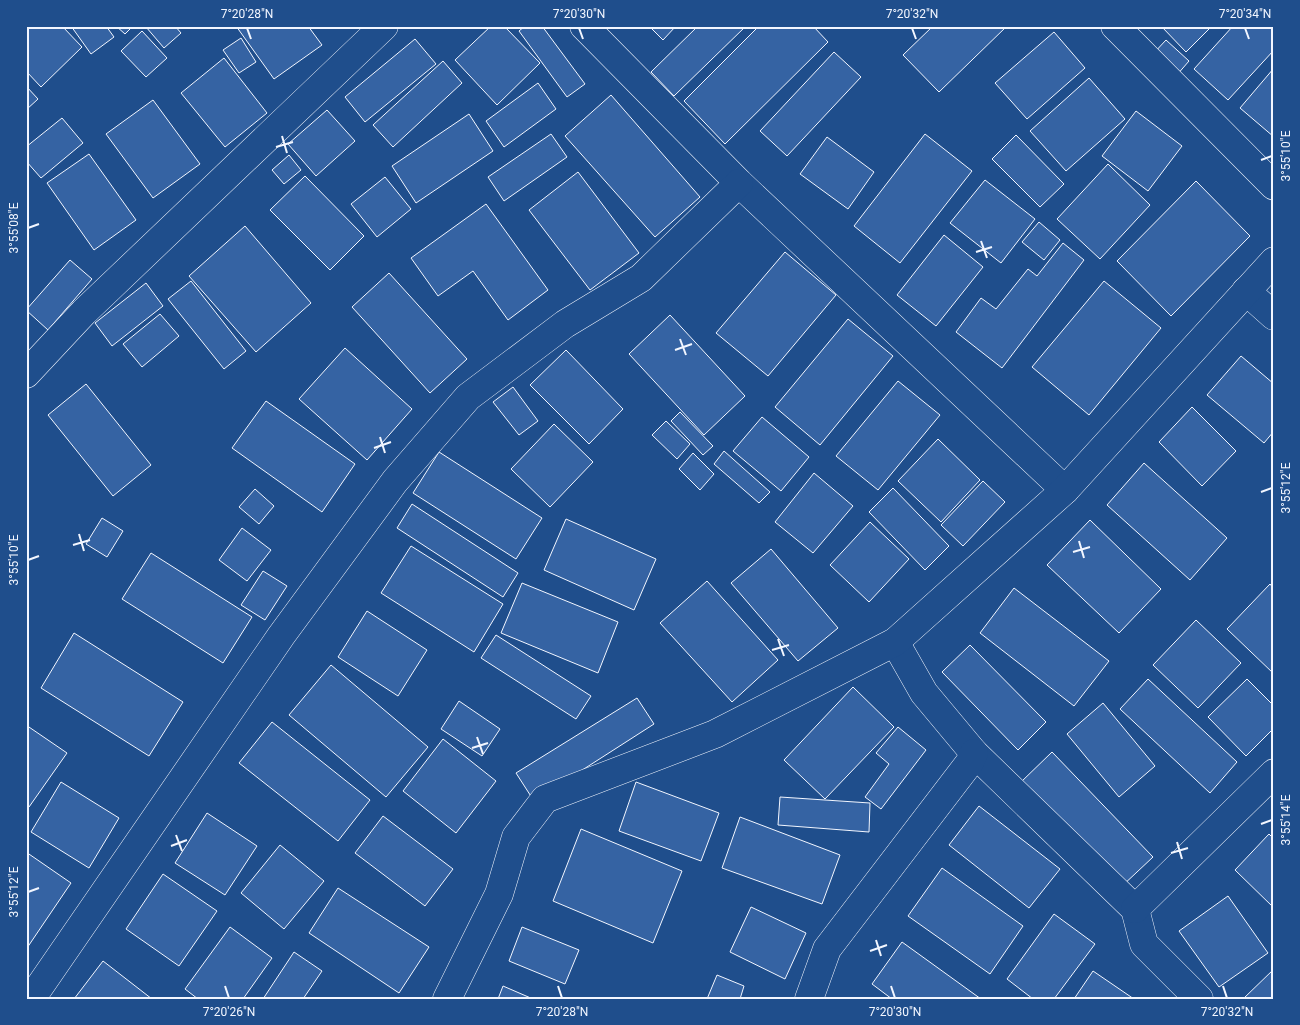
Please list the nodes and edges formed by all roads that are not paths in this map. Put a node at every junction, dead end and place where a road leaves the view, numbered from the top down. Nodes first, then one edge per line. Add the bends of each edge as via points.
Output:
1 (384, 26) edge
2 (584, 26) edge
3 (1115, 26) edge
4 (739, 183) junction
5 (1274, 186) edge
6 (1274, 261) edge
7 (1246, 291) junction
8 (1274, 316) edge
9 (26, 374) edge
10 (1065, 490) junction
11 (895, 642) junction
12 (974, 753) junction
13 (1274, 773) edge
14 (1135, 909) junction
15 (31, 999) edge
16 (447, 999) edge
17 (809, 999) edge
18 (1199, 999) edge

1 - 9 street via 84,312
2 - 4 street
3 - 5 street
4 - 10 street
4 - 15 street via 641,278 565,324 468,397 395,481 281,636
6 - 7 street
7 - 8 street
7 - 10 street
10 - 11 street
11 - 12 street via 924,693
11 - 16 street via 714,734 545,799 516,837 499,894
12 - 14 street
12 - 17 street via 827,949
13 - 14 street
14 - 18 street via 1144,944

